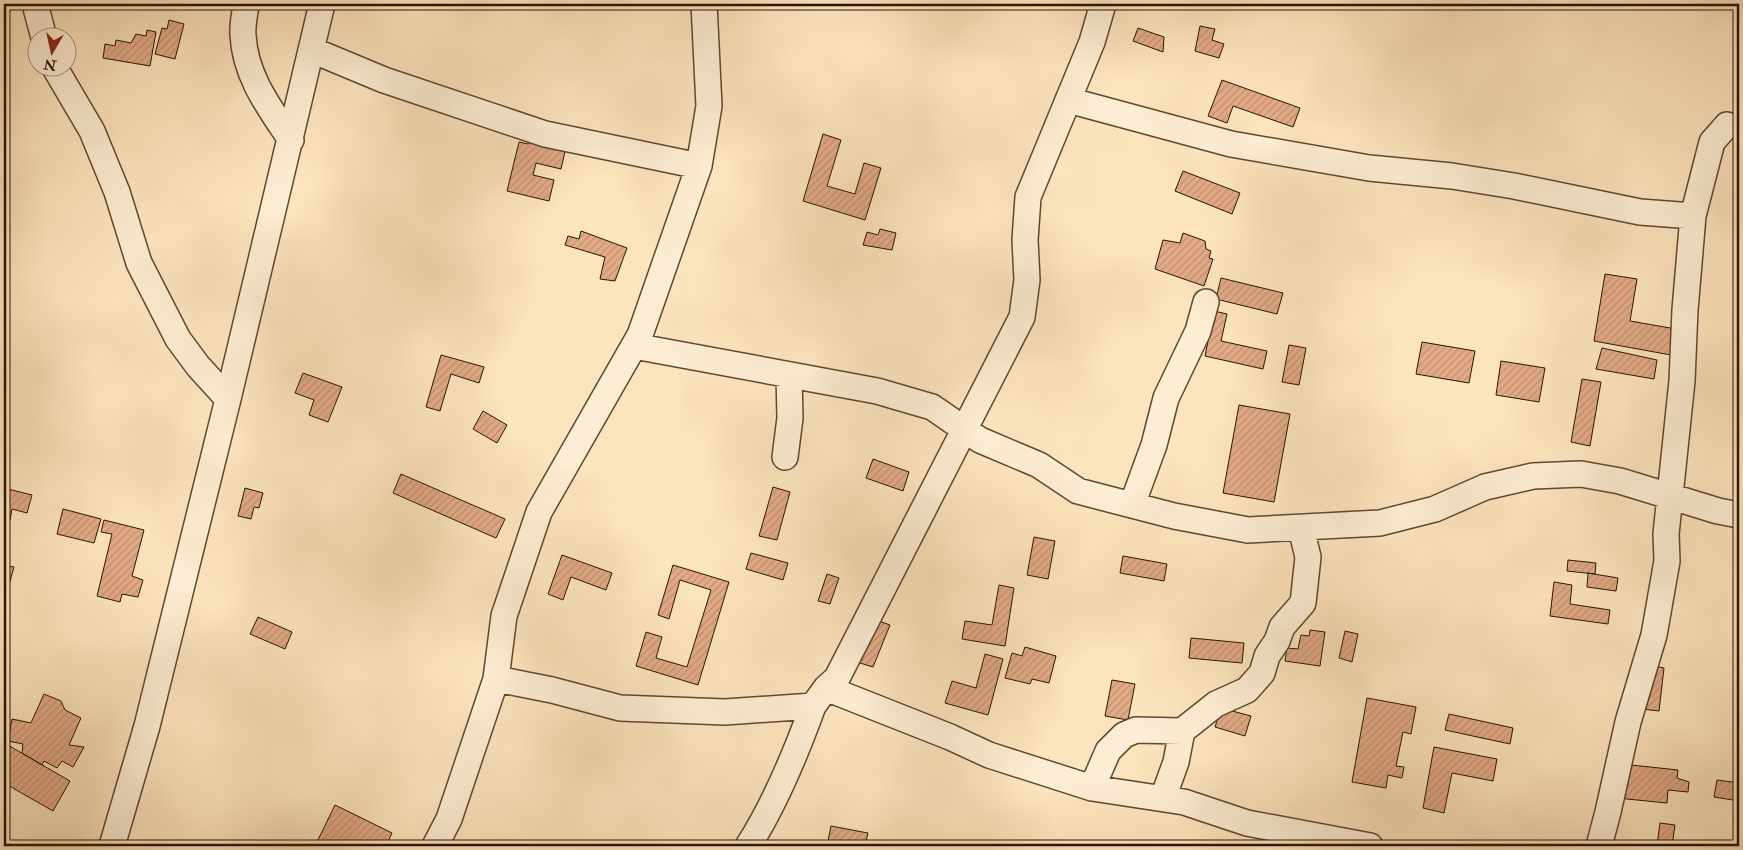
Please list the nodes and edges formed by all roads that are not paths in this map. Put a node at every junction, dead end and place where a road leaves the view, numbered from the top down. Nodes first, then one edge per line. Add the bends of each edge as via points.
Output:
1 (35, 4) edge
2 (246, 4) edge
3 (322, 4) edge
4 (704, 4) edge
5 (1103, 4) edge
6 (41, 28) edge
7 (312, 50) junction
8 (61, 78) edge
9 (1068, 100) junction
10 (1727, 125) dead end
11 (291, 140) junction
12 (699, 166) junction
13 (1693, 216) junction
14 (1206, 302) dead end
15 (634, 346) junction
16 (790, 376) junction
17 (228, 399) junction
18 (966, 430) junction
19 (785, 457) dead end
20 (1671, 496) junction
21 (1132, 505) junction
22 (1739, 515) edge
23 (1301, 528) junction
24 (496, 679) junction
25 (819, 697) junction
26 (1182, 731) junction
27 (1092, 788) junction
28 (1163, 798) junction
29 (112, 846) edge
30 (435, 846) edge
31 (748, 846) edge
32 (1370, 846) edge
33 (1599, 846) edge

1 - 6 street
2 - 11 street via 243,34 248,68 260,94
3 - 7 street
4 - 12 street via 709,106
5 - 9 street via 1092,42
7 - 11 street
7 - 12 street via 384,80 545,134
8 - 17 street via 92,131 139,263 178,339
9 - 13 street via 1231,144 1370,168 1505,184 1640,212
9 - 18 street via 1028,197 1027,280 1022,317
10 - 13 street via 1712,142
11 - 17 street
12 - 15 street
13 - 20 street
14 - 21 street via 1198,331 1166,398 1154,445
15 - 16 street
15 - 24 street via 539,512 504,616
16 - 18 street via 877,391 932,407
16 - 19 street via 790,418
17 - 29 street via 147,726
18 - 21 street via 980,440 1039,465 1078,491
18 - 25 street via 837,678
20 - 22 street
20 - 23 street via 1581,474 1533,476 1485,487 1435,509 1380,523
20 - 33 street via 1666,534 1667,561 1654,635 1628,722
21 - 23 street via 1248,530
23 - 26 street via 1308,557 1303,603 1282,627 1262,672 1247,690 1216,704
24 - 25 street via 620,708 725,712
24 - 30 street via 450,819
25 - 27 street via 941,734 989,755
25 - 31 street via 764,820
26 - 27 street via 1136,730 1124,735 1108,751
26 - 28 street via 1176,762
27 - 28 street
28 - 32 street via 1248,823

